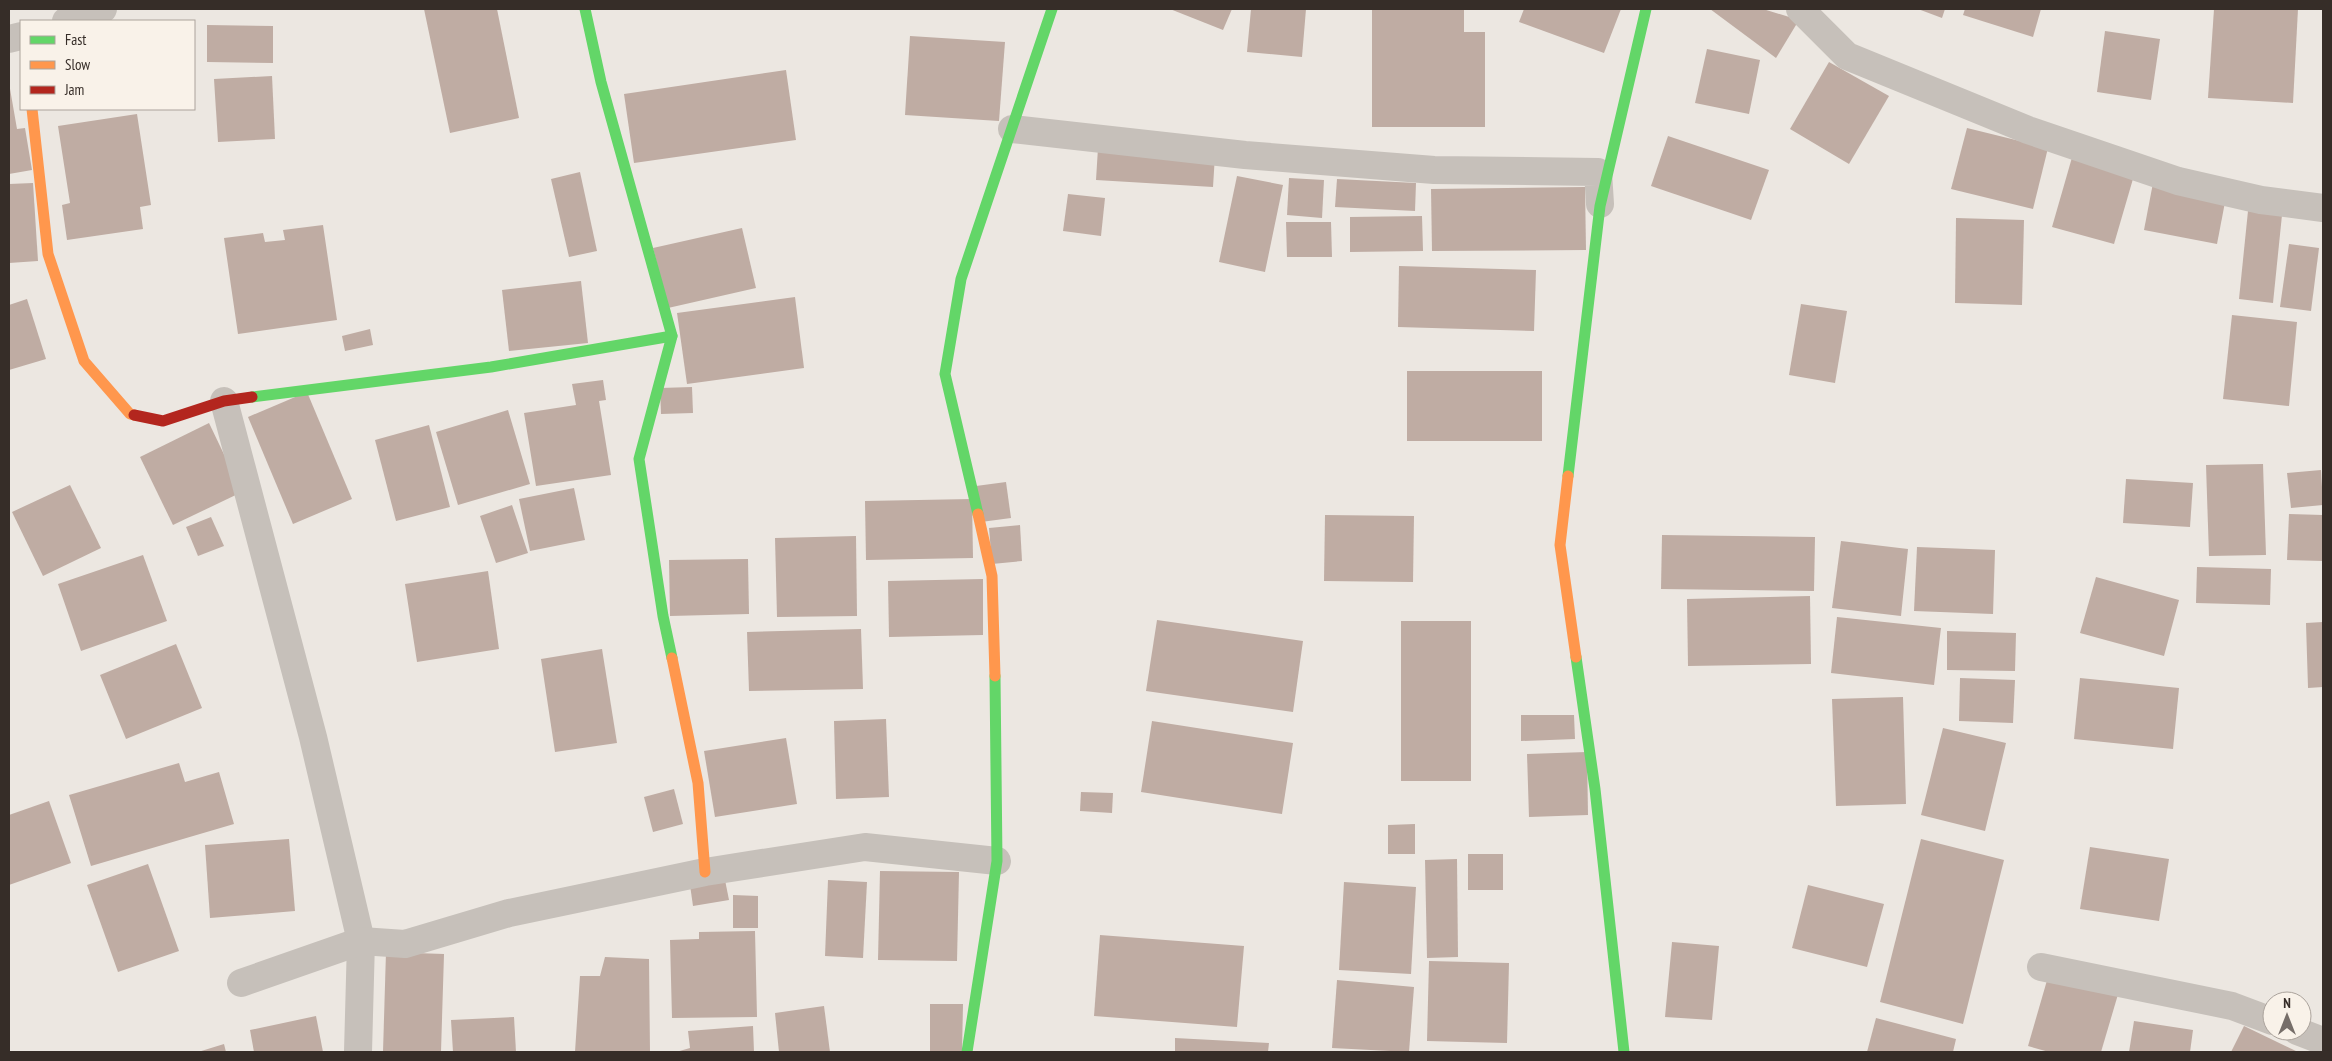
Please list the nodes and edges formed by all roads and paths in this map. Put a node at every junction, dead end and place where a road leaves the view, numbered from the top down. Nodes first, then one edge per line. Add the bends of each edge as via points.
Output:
1 (103, 9) edge
2 (585, 9) edge
3 (1052, 9) edge
4 (1646, 9) edge
5 (1800, 9) edge
6 (69, 20) edge
7 (32, 110) edge
8 (1012, 130) junction
9 (1600, 206) junction
10 (2323, 208) edge
11 (672, 336) junction
12 (224, 401) junction
13 (997, 862) junction
14 (705, 872) junction
15 (361, 941) junction
16 (2040, 967) dead end
17 (241, 984) dead end
18 (2262, 1017) edge
19 (358, 1052) edge
20 (967, 1052) edge
21 (1624, 1052) edge

1 - 6 street
2 - 11 street via 601,82
3 - 8 street
4 - 9 street
5 - 10 street via 1847,56 2028,130 2178,181 2261,200
7 - 12 street via 48,254 84,361 130,414 164,422
8 - 9 street via 1245,155 1434,170 1598,172
8 - 13 street via 961,279 945,374 992,576
9 - 21 street via 1560,545 1595,789
11 - 12 street via 491,367
11 - 14 street via 639,459 662,616 698,783
12 - 15 street via 312,737
13 - 14 street via 865,847
13 - 20 street
14 - 15 street via 509,913 405,944
15 - 17 street
15 - 19 street
16 - 18 street via 2232,1006

